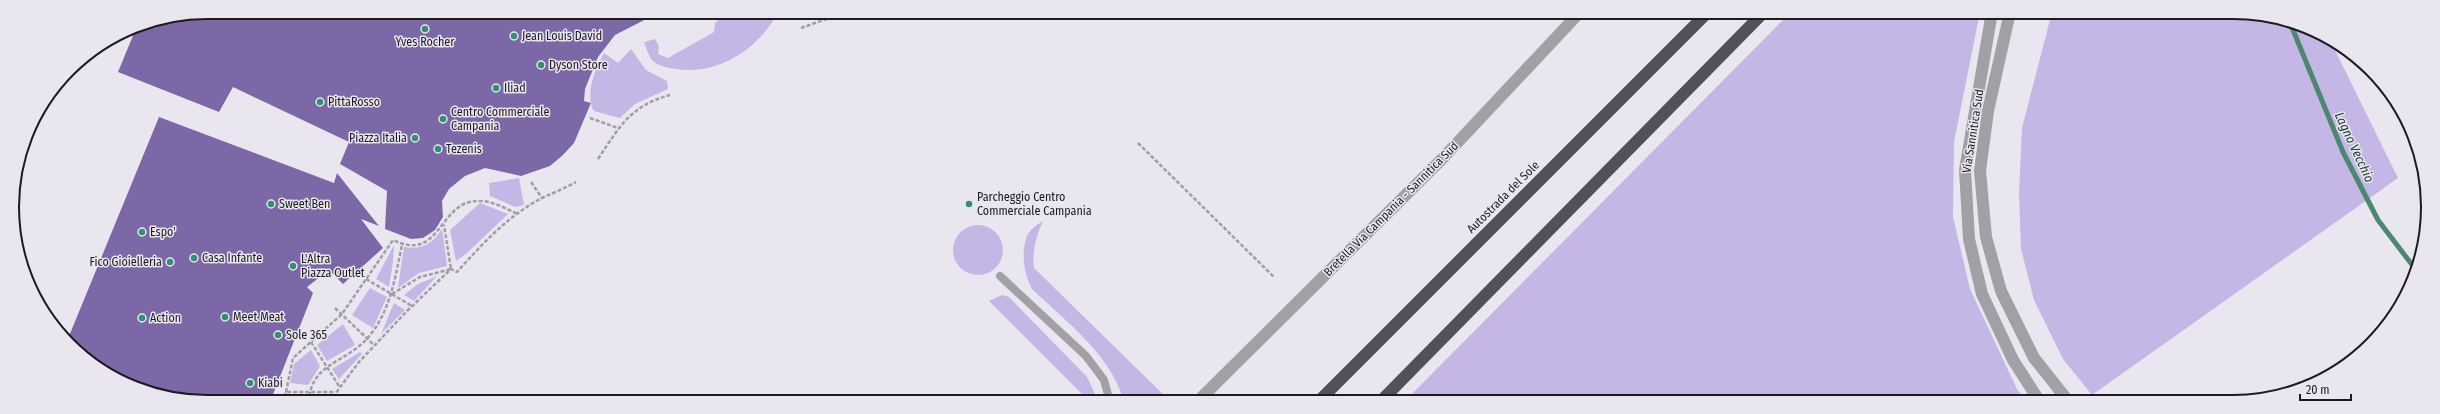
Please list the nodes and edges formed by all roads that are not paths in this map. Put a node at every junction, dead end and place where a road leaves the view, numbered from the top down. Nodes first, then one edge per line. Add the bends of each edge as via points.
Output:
1 (1573, 19) edge
2 (1701, 19) edge
3 (1757, 19) edge
4 (1991, 19) edge
5 (2008, 19) edge
6 (1000, 276) dead end
7 (1108, 395) edge
8 (1204, 395) edge
9 (1325, 395) edge
10 (1387, 395) edge
11 (2036, 395) edge
12 (2061, 395) edge

1 - 8 street, Bretella Via Campania - Sannitica Sud via 1442,159
2 - 9 highway, Autostrada del Sole
3 - 10 highway
4 - 11 street, Via Sannitica Sud via 1965,170 1970,239 1982,294 2013,360
5 - 12 street, Via Sannitica Sud via 1988,111 1980,171 1986,237 2004,298 2034,358
6 - 7 lane via 1086,356 1104,380

